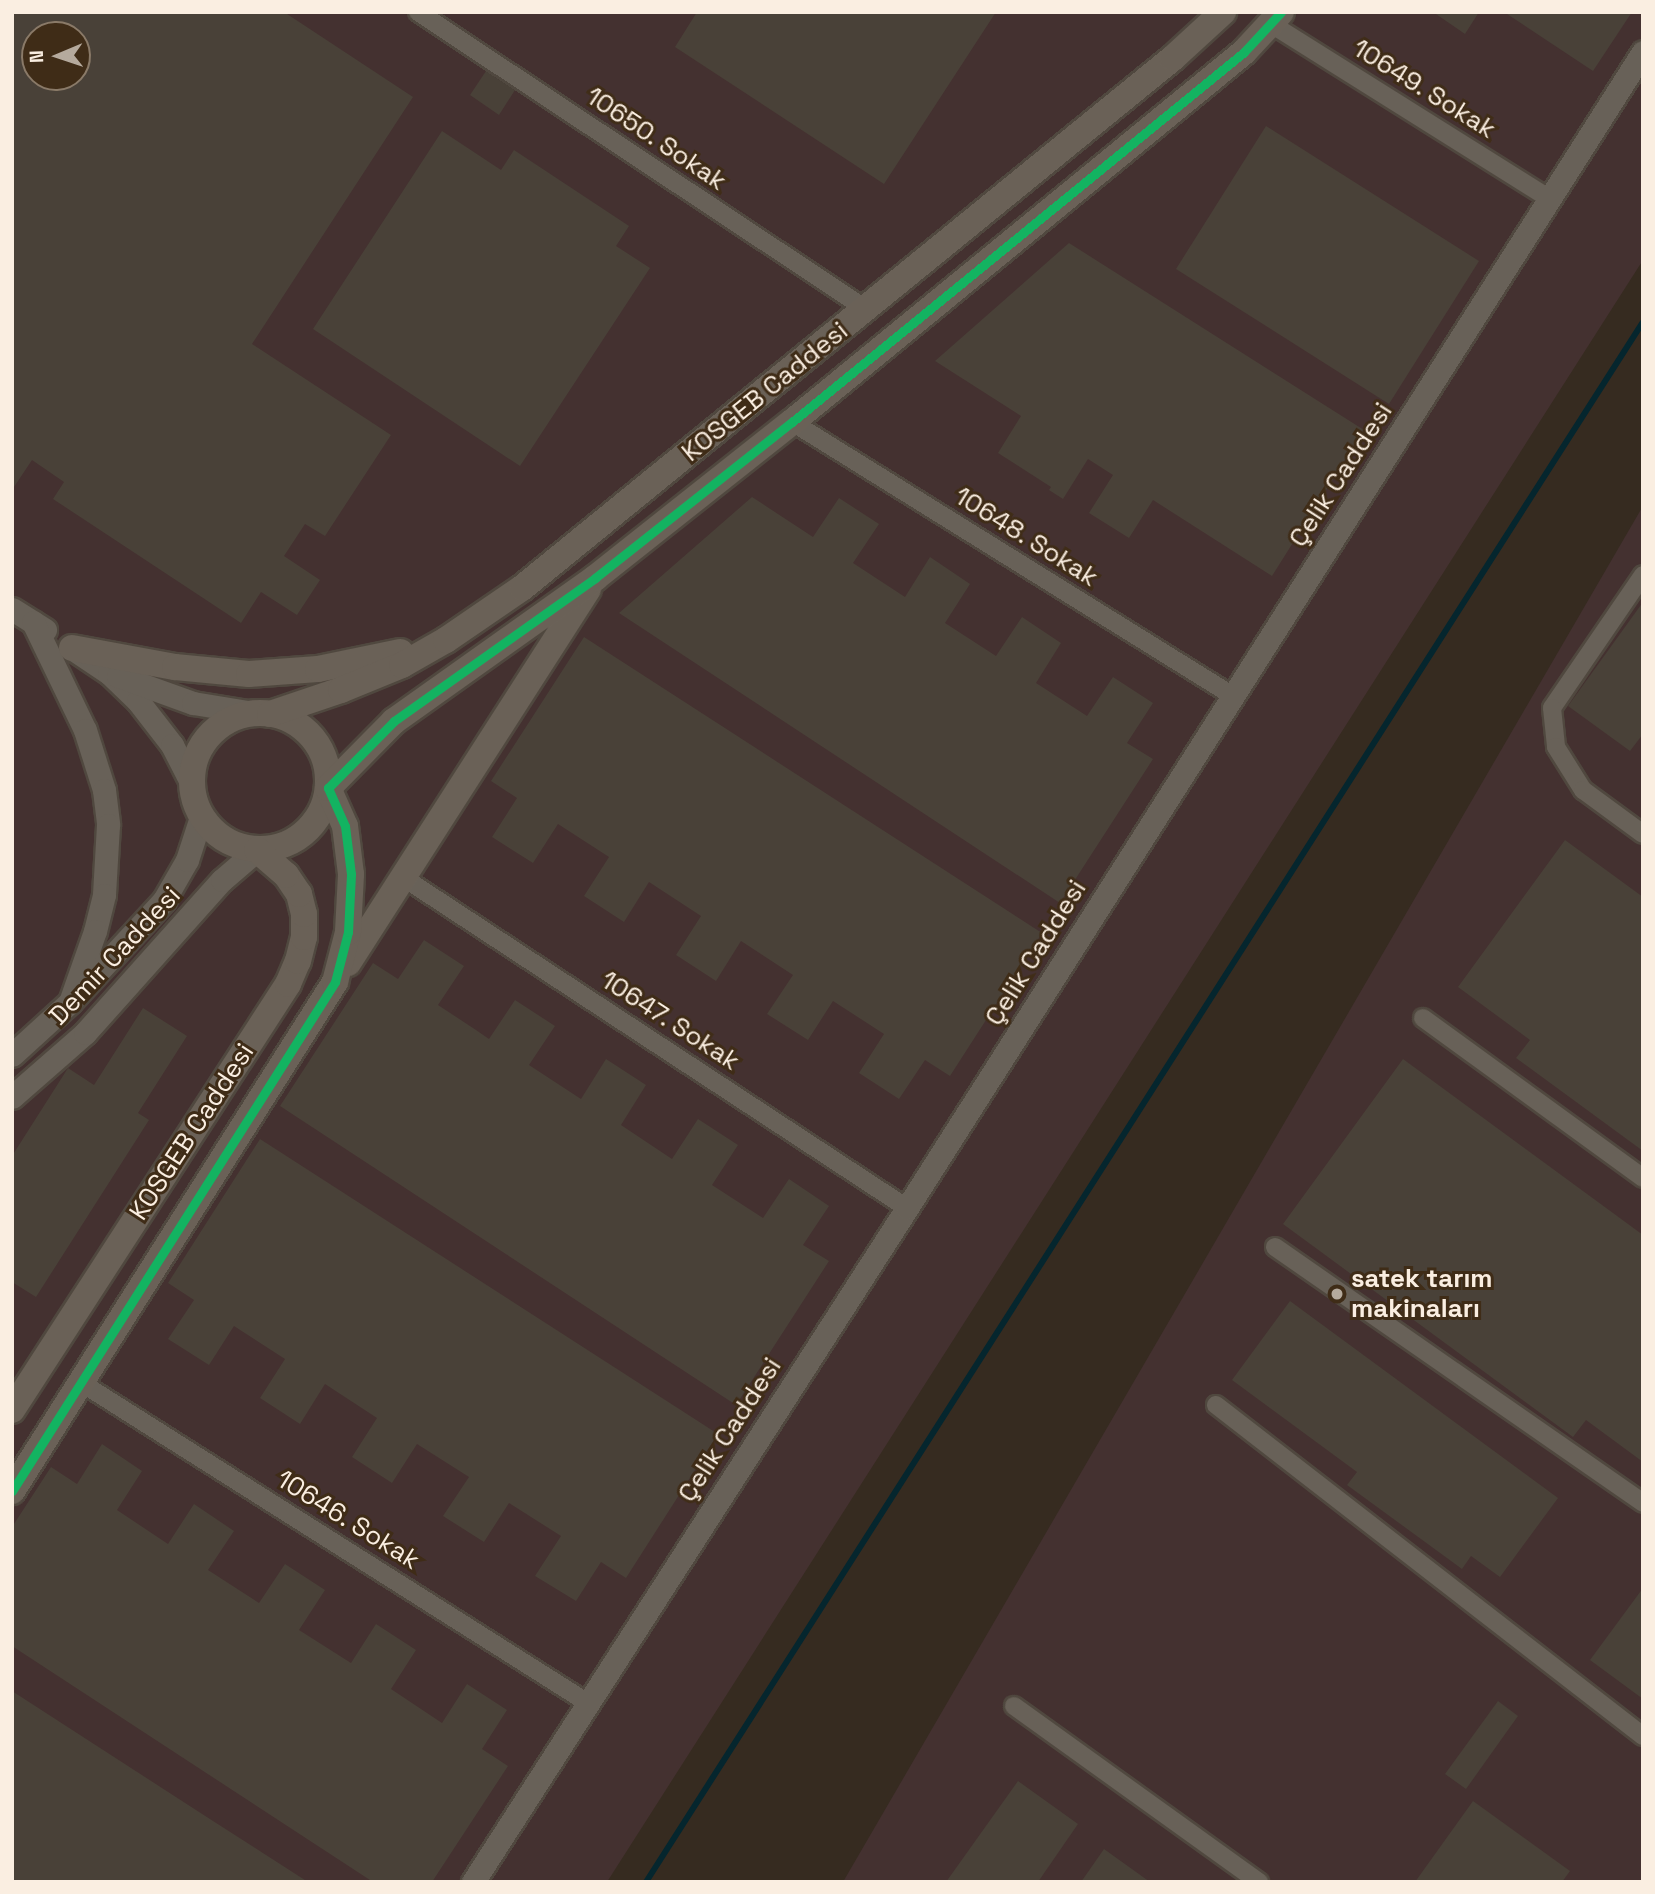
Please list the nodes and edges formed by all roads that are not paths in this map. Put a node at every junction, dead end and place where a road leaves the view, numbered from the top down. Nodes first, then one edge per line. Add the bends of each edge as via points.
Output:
1 (418, 12) edge
2 (1223, 12) edge
3 (1276, 18) edge
4 (1643, 52) edge
5 (1550, 199) junction
6 (866, 309) junction
7 (792, 422) junction
8 (1643, 575) edge
9 (595, 578) junction
10 (12, 609) edge
11 (33, 622) junction
12 (446, 640) junction
13 (72, 648) junction
14 (109, 673) junction
15 (1233, 696) junction
16 (262, 714) junction
17 (192, 784) junction
18 (328, 788) junction
19 (201, 817) junction
20 (1643, 834) edge
21 (257, 850) junction
22 (404, 878) junction
23 (335, 982) junction
24 (70, 1002) junction
25 (1423, 1018) dead end
26 (12, 1055) edge
27 (12, 1097) edge
28 (1643, 1178) edge
29 (907, 1208) junction
30 (1275, 1247) dead end
31 (80, 1382) junction
32 (1216, 1405) dead end
33 (12, 1410) edge
34 (12, 1491) edge
35 (1643, 1503) edge
36 (588, 1703) junction
37 (1014, 1706) dead end
38 (1643, 1736) edge
39 (473, 1882) edge
40 (1258, 1882) edge

1 - 6 street, 10650. Sokak
2 - 6 main road, KOSGEB Caddesi
3 - 5 street, 10649. Sokak
3 - 7 main road, KOSGEB Caddesi via 1235,60
4 - 5 street, Çelik Caddesi
5 - 15 street, Çelik Caddesi
6 - 12 main road, KOSGEB Caddesi via 566,554
7 - 9 main road, KOSGEB Caddesi
7 - 15 street, 10648. Sokak
8 - 20 street via 1552,708 1556,747 1583,790
9 - 18 main road, KOSGEB Caddesi via 413,706
9 - 22 main road, KOSGEB Caddesi
10 - 11 street
11 - 13 street
11 - 24 street via 85,730 104,790 108,825 104,895
12 - 13 main road via 338,666 249,674 175,667
12 - 16 main road, KOSGEB Caddesi via 360,683
13 - 14 street
14 - 16 street via 193,704
14 - 17 street via 161,729
15 - 29 street, Çelik Caddesi
16 - 17 main road via 230,720 209,736 195,758
16 - 18 main road via 295,722 314,740 326,762
17 - 19 main road
18 - 21 main road via 324,805 305,833 290,843
18 - 23 main road, KOSGEB Caddesi via 345,826 351,874 348,932
19 - 21 main road via 219,837
19 - 24 street, Demir Caddesi via 187,860 164,900
21 - 27 street, Demir Caddesi via 222,880 85,1033
21 - 33 main road, KOSGEB Caddesi via 286,875 299,894 304,937 298,961 280,996
22 - 23 main road, KOSGEB Caddesi
22 - 29 street, 10647. Sokak
23 - 31 main road, KOSGEB Caddesi
24 - 26 street, Demir Caddesi
25 - 28 street
29 - 36 street, Çelik Caddesi
30 - 35 street
31 - 34 main road, KOSGEB Caddesi
31 - 36 street, 10646. Sokak
32 - 38 street
36 - 39 street, Çelik Caddesi
37 - 40 street

